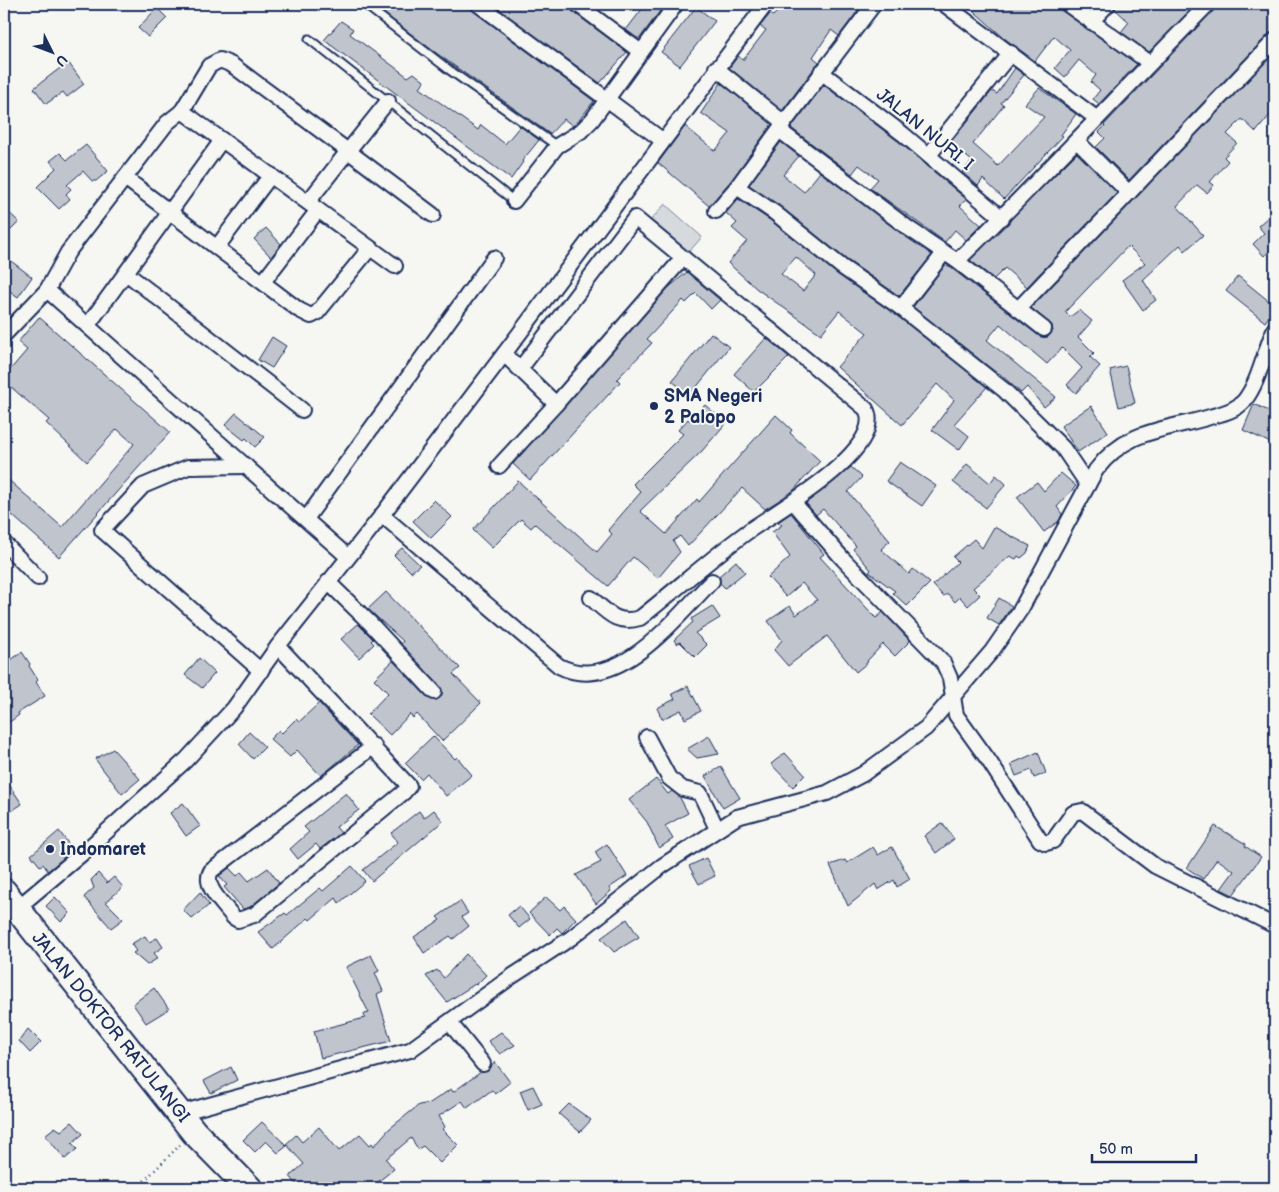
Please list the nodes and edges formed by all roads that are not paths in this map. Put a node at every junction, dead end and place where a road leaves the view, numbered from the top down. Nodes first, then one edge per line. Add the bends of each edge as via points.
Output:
1 (364, 4) edge
2 (478, 4) edge
3 (578, 4) edge
4 (676, 4) edge
5 (766, 4) edge
6 (874, 4) edge
7 (944, 4) edge
8 (1067, 4) edge
9 (1108, 4) edge
10 (1208, 4) edge
11 (1091, 22) junction
12 (309, 40) dead end
13 (1275, 40) edge
14 (641, 52) junction
15 (1011, 53) junction
16 (1150, 63) junction
17 (716, 68) junction
18 (822, 72) junction
19 (608, 99) junction
20 (388, 101) junction
21 (182, 110) junction
22 (1096, 118) junction
23 (781, 126) junction
24 (222, 140) junction
25 (662, 140) junction
26 (1077, 141) junction
27 (557, 146) junction
28 (348, 151) junction
29 (929, 155) junction
30 (271, 175) junction
31 (125, 178) junction
32 (737, 187) junction
33 (1129, 193) junction
34 (514, 200) joint
35 (616, 203) junction
36 (313, 206) junction
37 (716, 211) dead end
38 (170, 212) junction
39 (433, 215) dead end
40 (635, 218) junction
41 (1002, 218) junction
42 (217, 247) junction
43 (370, 248) junction
44 (944, 253) junction
45 (494, 258) dead end
46 (682, 259) junction
47 (957, 261) junction
48 (395, 266) dead end
49 (126, 273) junction
50 (263, 282) junction
51 (48, 290) junction
52 (901, 308) junction
53 (1018, 309) junction
54 (88, 325) junction
55 (1275, 328) edge
56 (1044, 329) dead end
57 (4, 335) edge
58 (1272, 349) edge
59 (504, 354) junction
60 (520, 369) junction
61 (556, 404) junction
62 (302, 410) dead end
63 (246, 466) junction
64 (499, 466) dead end
65 (1088, 485) junction
66 (794, 503) junction
67 (382, 514) junction
68 (306, 519) junction
69 (4, 543) edge
70 (348, 557) junction
71 (38, 578) dead end
72 (328, 582) junction
73 (712, 582) dead end
74 (591, 598) dead end
75 (278, 646) junction
76 (261, 671) junction
77 (434, 692) dead end
78 (953, 699) junction
79 (647, 737) dead end
80 (374, 746) junction
81 (717, 829) junction
82 (10, 900) edge
83 (1275, 926) edge
84 (451, 1024) junction
85 (483, 1064) dead end
86 (197, 1134) junction
87 (249, 1188) edge

1 - 27 lane
2 - 19 street
3 - 14 street
4 - 14 street
5 - 17 street
6 - 18 street
7 - 15 street
8 - 11 street
9 - 11 street
10 - 16 street
11 - 16 street
12 - 20 lane
13 - 33 street
14 - 19 street
15 - 22 street
15 - 29 street
16 - 22 street
17 - 23 street
17 - 25 street
18 - 23 street
18 - 29 street, JALAN NURI. I
19 - 25 street
19 - 27 street via 581,131
20 - 28 street
20 - 34 lane
21 - 24 street
21 - 28 street via 209,66 220,60 232,65
21 - 31 street via 167,123
22 - 26 street
23 - 32 street
23 - 44 street
24 - 30 street
24 - 38 street
25 - 35 street
26 - 33 street
26 - 41 street
27 - 34 street
28 - 36 street
28 - 39 street
29 - 41 street, JALAN NURI. I
30 - 36 street
30 - 42 street
31 - 38 street
31 - 51 street via 68,252
32 - 37 street
32 - 52 street
33 - 53 street
35 - 40 street
35 - 59 street
36 - 43 street
36 - 50 street
38 - 42 street
38 - 49 street
40 - 46 street
40 - 60 street
41 - 47 street
42 - 50 street
43 - 48 street
43 - 50 street via 317,313 311,316
44 - 47 street
44 - 52 street
45 - 68 street
46 - 61 street
46 - 66 street via 866,409 870,416 867,433 855,450
47 - 53 street
49 - 54 street
49 - 62 street
51 - 54 street
51 - 57 street
52 - 65 street via 1031,415 1063,448
53 - 56 street
54 - 63 street
55 - 58 street
58 - 65 street via 1246,398 1237,407 1126,441 1111,452
59 - 60 street
59 - 67 street
60 - 61 street
61 - 64 street
63 - 68 street
63 - 76 street via 188,467 143,486 102,530
65 - 78 street via 1021,609
66 - 74 street via 750,530 640,618 627,622 613,617
66 - 78 street via 843,559 943,662
67 - 70 street
67 - 73 street via 558,666 570,672 610,669 637,655
68 - 70 street
69 - 71 street
70 - 72 street
72 - 75 street
72 - 77 street
75 - 76 street
75 - 80 street
76 - 82 street via 234,708 186,760 84,852
78 - 81 street via 926,728 863,774 827,793 737,817
78 - 83 street via 956,715 1040,840 1046,843 1053,841 1073,813 1082,811 1155,866
79 - 81 street via 669,778 683,789 700,793
80 - 80 street via 408,783 408,789 254,915 238,920 233,917 208,884 211,871
81 - 84 street via 662,866 571,938 511,977
82 - 86 highway, JALAN DOKTOR RATULANGI
84 - 85 street
84 - 86 street via 399,1055 328,1071
86 - 87 highway, JALAN DOKTOR RATULANGI

